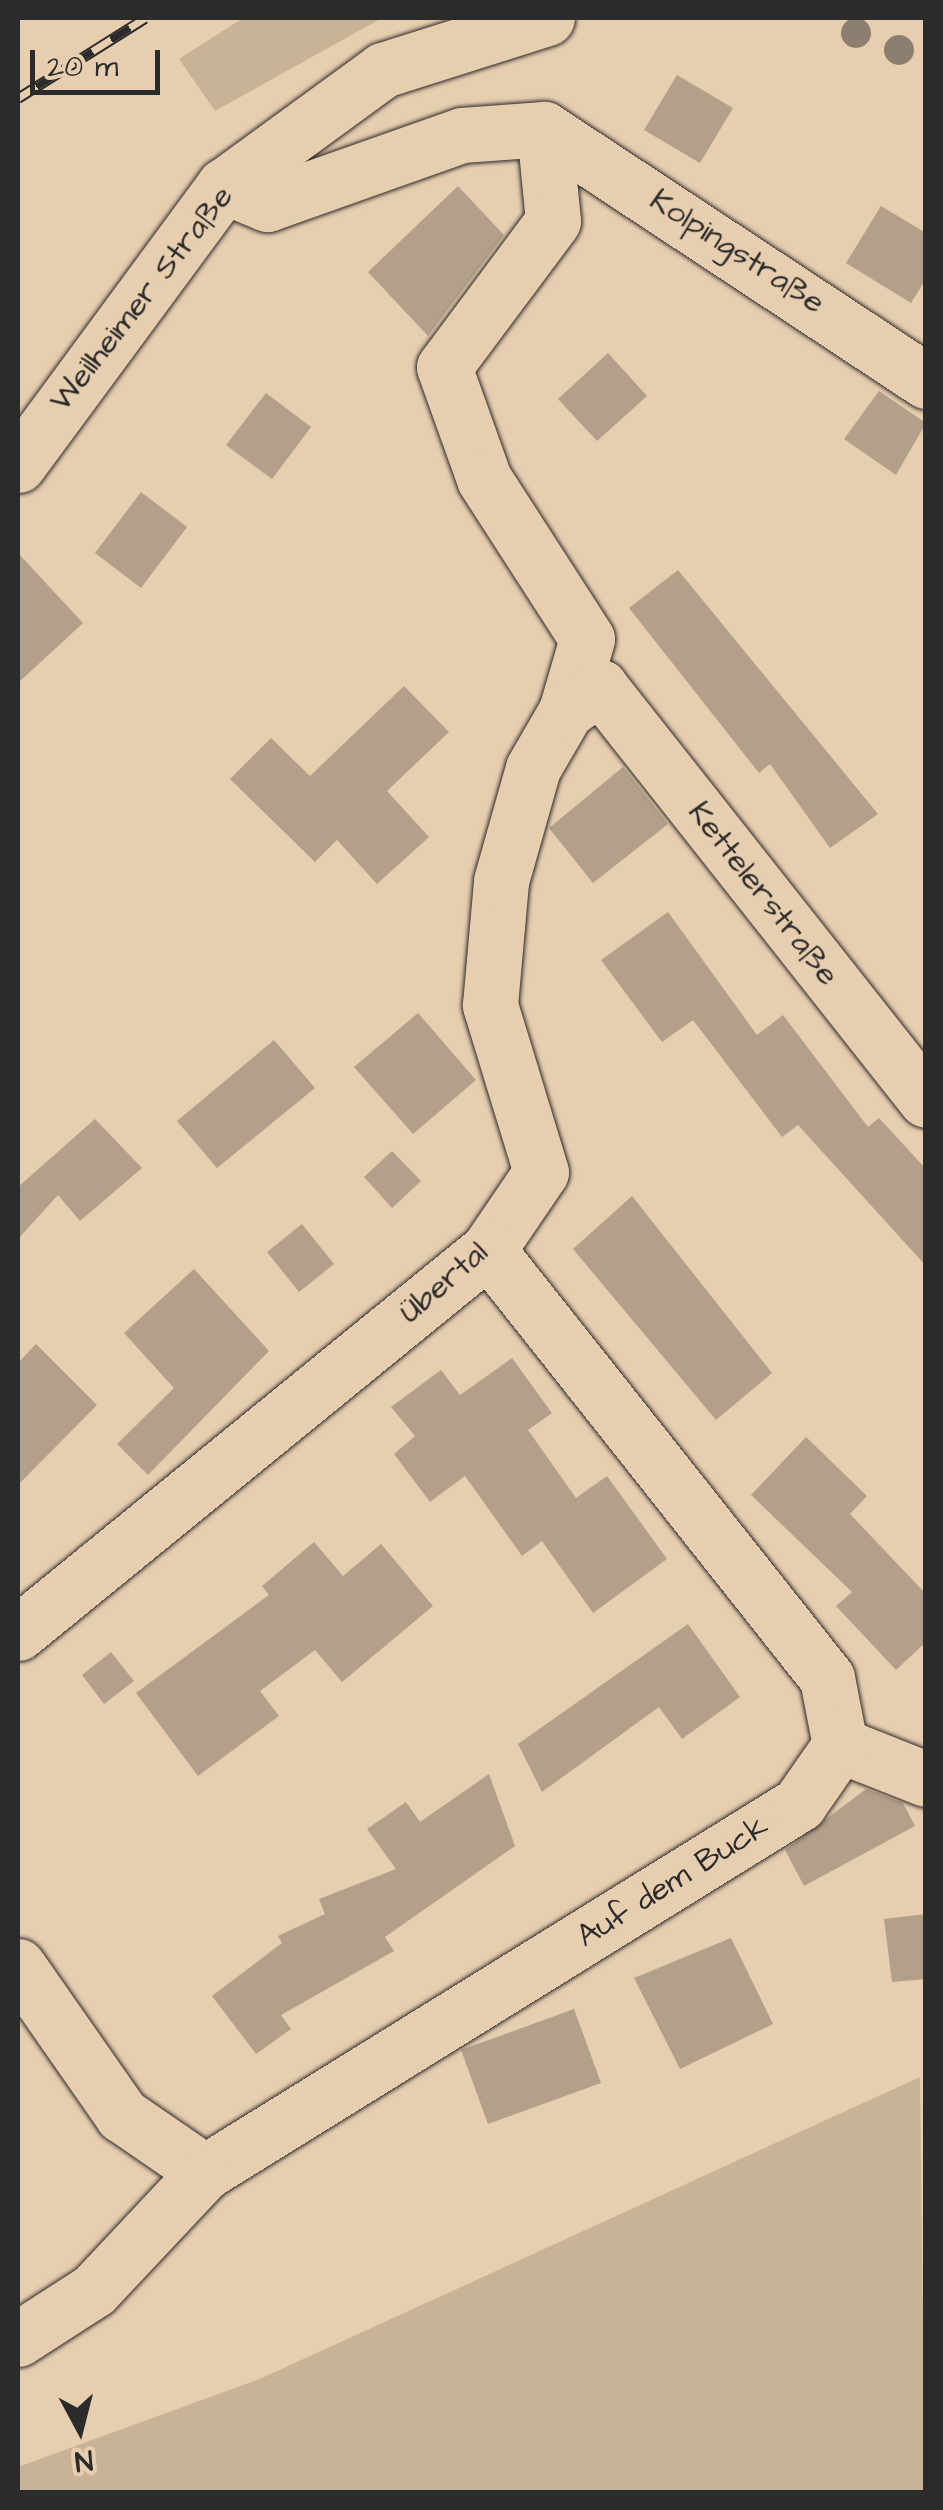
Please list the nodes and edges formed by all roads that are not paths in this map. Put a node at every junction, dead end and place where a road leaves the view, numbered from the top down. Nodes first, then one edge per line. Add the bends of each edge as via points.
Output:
1 (546, 18) edge
2 (544, 129) junction
3 (224, 186) junction
4 (926, 381) edge
5 (18, 465) edge
6 (583, 699) junction
7 (926, 1100) edge
8 (488, 1250) junction
9 (18, 1634) edge
10 (840, 1744) junction
11 (926, 1778) edge
12 (18, 1966) edge
13 (206, 2172) junction
14 (18, 2339) edge

1 - 3 street, Weilheimer Straße via 383,70
2 - 3 street via 462,134 267,204
2 - 4 street, Kolpingstraße
2 - 6 street via 553,221 444,367 484,479 587,639
3 - 5 street, Weilheimer Straße
6 - 7 street, Kettelerstraße
6 - 8 street, Übertal via 533,768 501,881 490,1005 541,1172
8 - 9 street, Übertal
8 - 10 street via 827,1678
10 - 11 street
10 - 13 street, Auf dem Buck via 798,1804
12 - 13 street via 122,2114
13 - 14 street, Auf dem Buck via 94,2290

